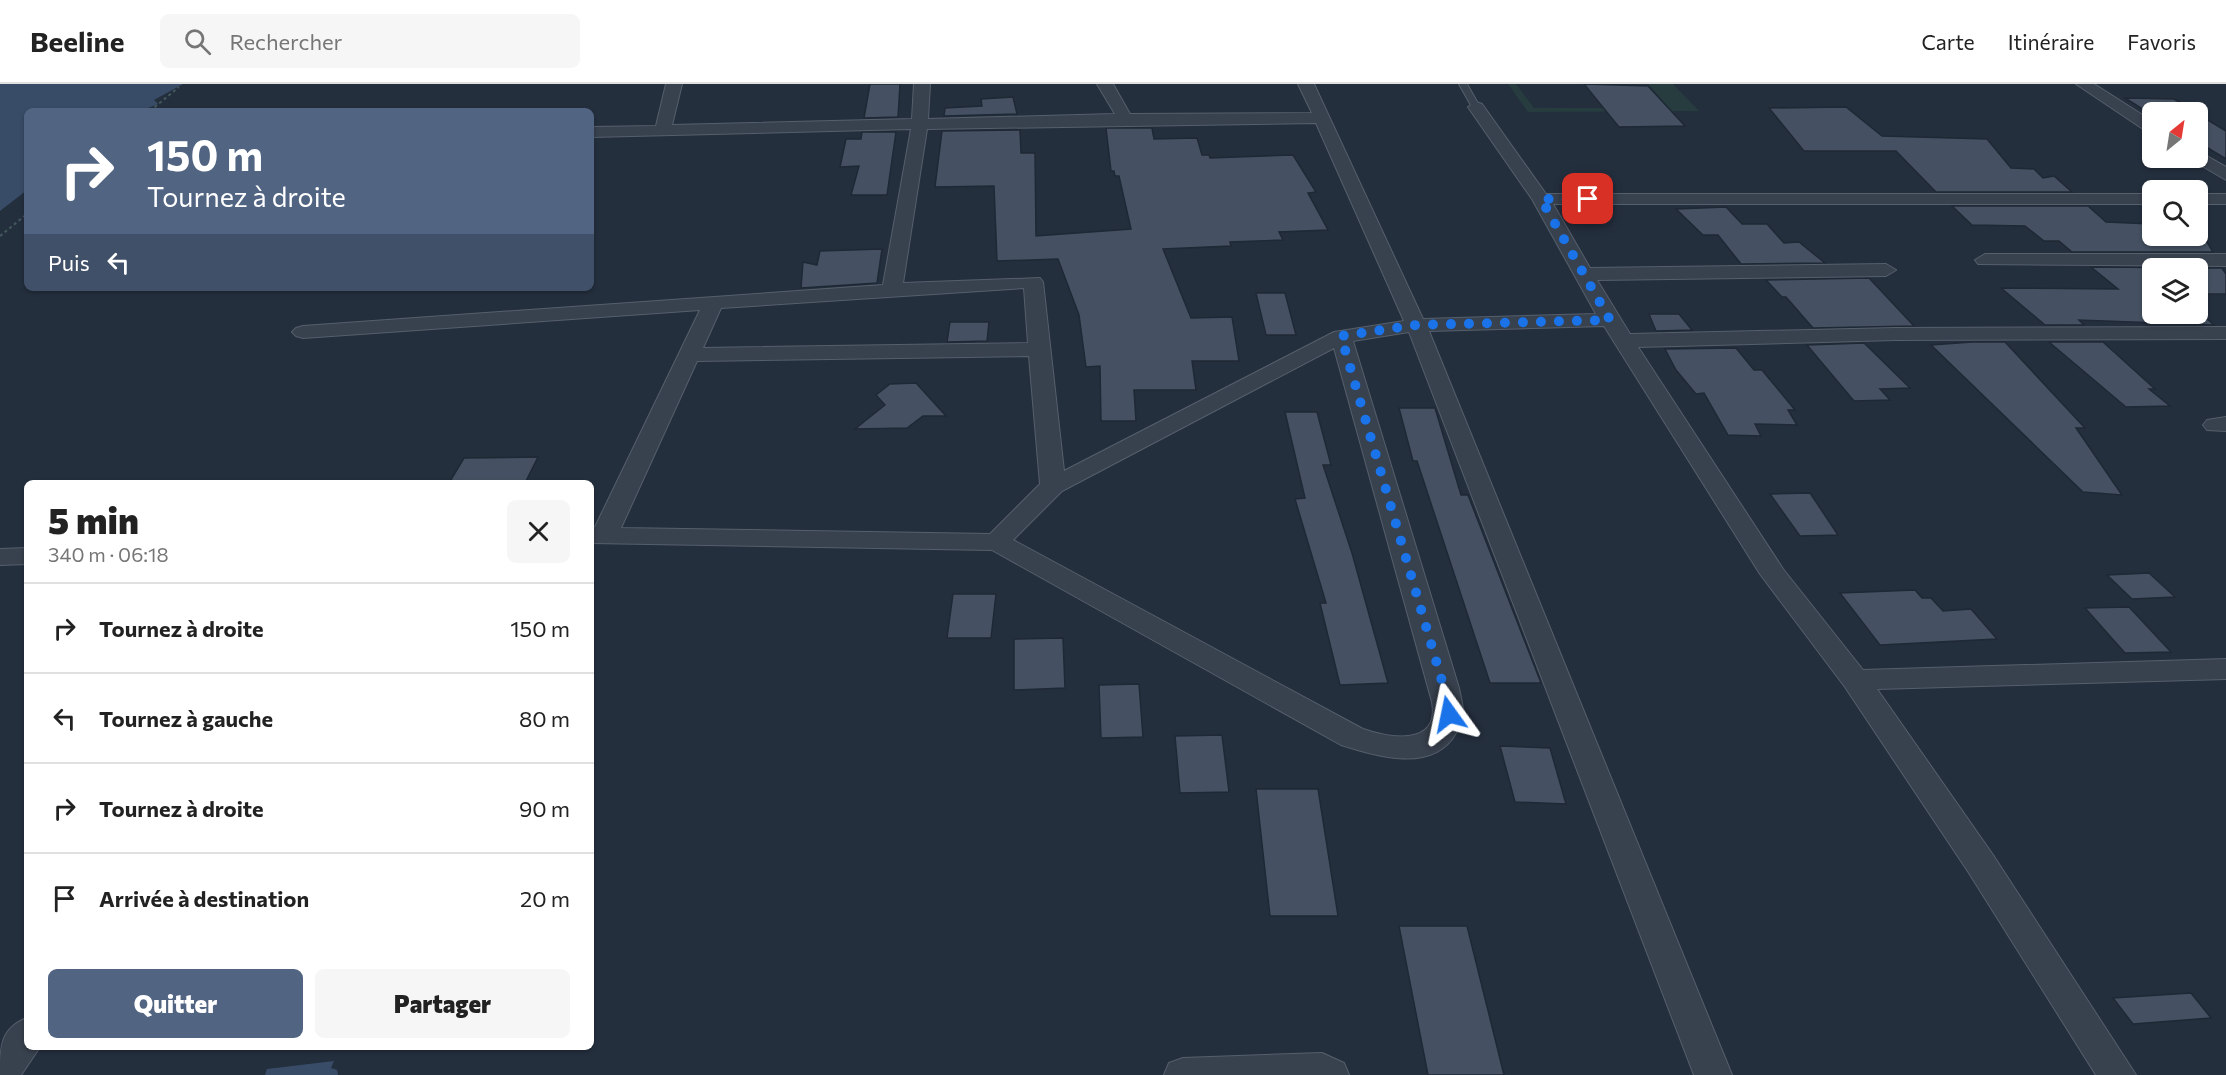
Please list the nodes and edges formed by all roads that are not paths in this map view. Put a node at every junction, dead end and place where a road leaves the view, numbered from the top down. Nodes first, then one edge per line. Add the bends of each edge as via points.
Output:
1 (674, 84) edge
2 (922, 84) edge
3 (1105, 84) edge
4 (1306, 84) edge
5 (1463, 84) edge
6 (2084, 84) edge
7 (1476, 107) joint
8 (1323, 118) junction
9 (1125, 119) junction
10 (2142, 122) edge
11 (920, 124) junction
12 (663, 131) junction
13 (594, 132) edge
14 (2226, 154) edge
15 (2208, 155) edge
16 (2208, 163) edge
17 (2226, 175) edge
18 (1541, 199) junction
19 (2142, 199) edge
20 (2208, 199) edge
21 (2226, 199) edge
22 (1985, 260) dead end
23 (2226, 260) edge
24 (1886, 270) dead end
25 (1584, 274) junction
26 (892, 290) junction
27 (713, 304) junction
28 (1416, 325) junction
29 (1617, 331) junction
30 (303, 332) dead end
31 (2226, 333) edge
32 (1341, 336) junction
33 (1038, 349) junction
34 (688, 355) junction
35 (1053, 486) junction
36 (598, 535) edge
37 (997, 542) junction
38 (24, 556) edge
39 (0, 557) edge
40 (2226, 669) edge
41 (1855, 680) junction
42 (24, 1038) edge
43 (0, 1074) edge
44 (1183, 1075) edge
45 (1330, 1075) edge
46 (1713, 1075) edge
47 (2117, 1075) edge

1 - 12 street
2 - 11 street
3 - 9 street
4 - 8 street
5 - 7 lane
6 - 10 street
7 - 18 street
8 - 9 street
8 - 28 street
9 - 11 street
11 - 12 street
11 - 26 street
12 - 13 street
14 - 15 street
16 - 17 street
18 - 19 street
18 - 25 street
20 - 21 street
22 - 23 street
24 - 25 street
25 - 29 street
26 - 27 street
26 - 33 street via 1033,282
27 - 30 street
27 - 34 street
28 - 29 street
28 - 32 street
28 - 46 street
29 - 31 street
29 - 41 street via 1773,574
32 - 35 street
32 - 37 street via 1444,688 1449,714 1440,732 1424,744 1403,750 1381,747 1353,736
33 - 34 street
33 - 35 street
34 - 36 street
35 - 37 street
36 - 37 street
38 - 39 street
40 - 41 street
41 - 47 street via 1981,864
42 - 43 street
44 - 45 street via 1322,1070

